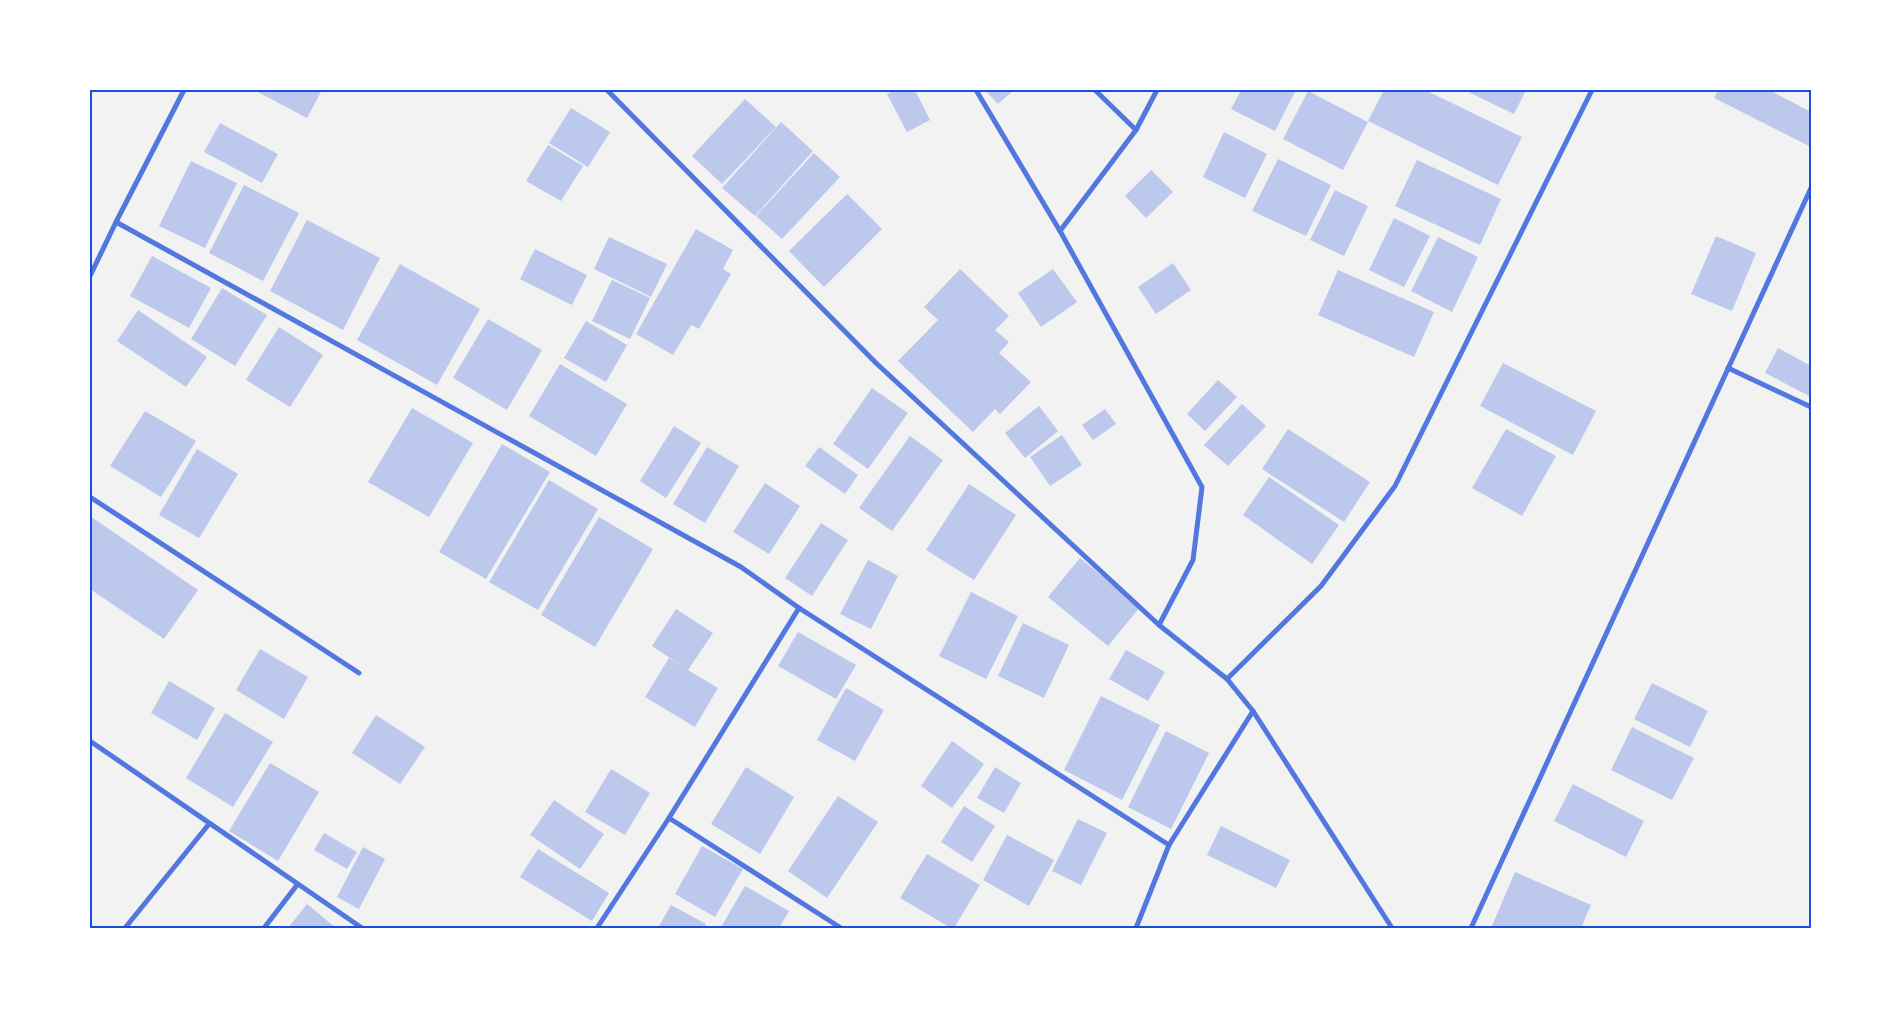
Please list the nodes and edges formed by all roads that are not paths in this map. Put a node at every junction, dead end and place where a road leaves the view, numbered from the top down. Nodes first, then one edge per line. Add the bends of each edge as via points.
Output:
1 (184, 90) edge
2 (607, 90) edge
3 (976, 90) edge
4 (1095, 90) edge
5 (1157, 90) edge
6 (1592, 90) edge
7 (1136, 130) junction
8 (1811, 188) edge
9 (116, 222) junction
10 (1060, 231) junction
11 (90, 276) edge
12 (1728, 368) junction
13 (1811, 407) edge
14 (90, 497) edge
15 (799, 608) junction
16 (1159, 624) junction
17 (359, 673) dead end
18 (1227, 679) junction
19 (1253, 711) junction
20 (90, 741) edge
21 (669, 818) junction
22 (209, 824) junction
23 (1169, 845) junction
24 (297, 884) junction
25 (125, 928) edge
26 (264, 928) edge
27 (362, 928) edge
28 (597, 928) edge
29 (841, 928) edge
30 (1136, 928) edge
31 (1392, 928) edge
32 (1471, 928) edge

1 - 9 street
2 - 16 street via 876,363
3 - 10 street
4 - 7 street
5 - 7 street
6 - 18 street via 1396,486 1321,586
7 - 10 street
8 - 12 street
9 - 11 street
9 - 15 street via 741,567
10 - 16 street via 1202,487 1193,560
12 - 13 street
12 - 32 street
14 - 17 street
15 - 21 street
15 - 23 street
16 - 18 street
18 - 19 street
19 - 23 street
19 - 31 street
20 - 22 street
21 - 28 street
21 - 29 street
22 - 24 street
22 - 25 street
23 - 30 street
24 - 26 street
24 - 27 street

